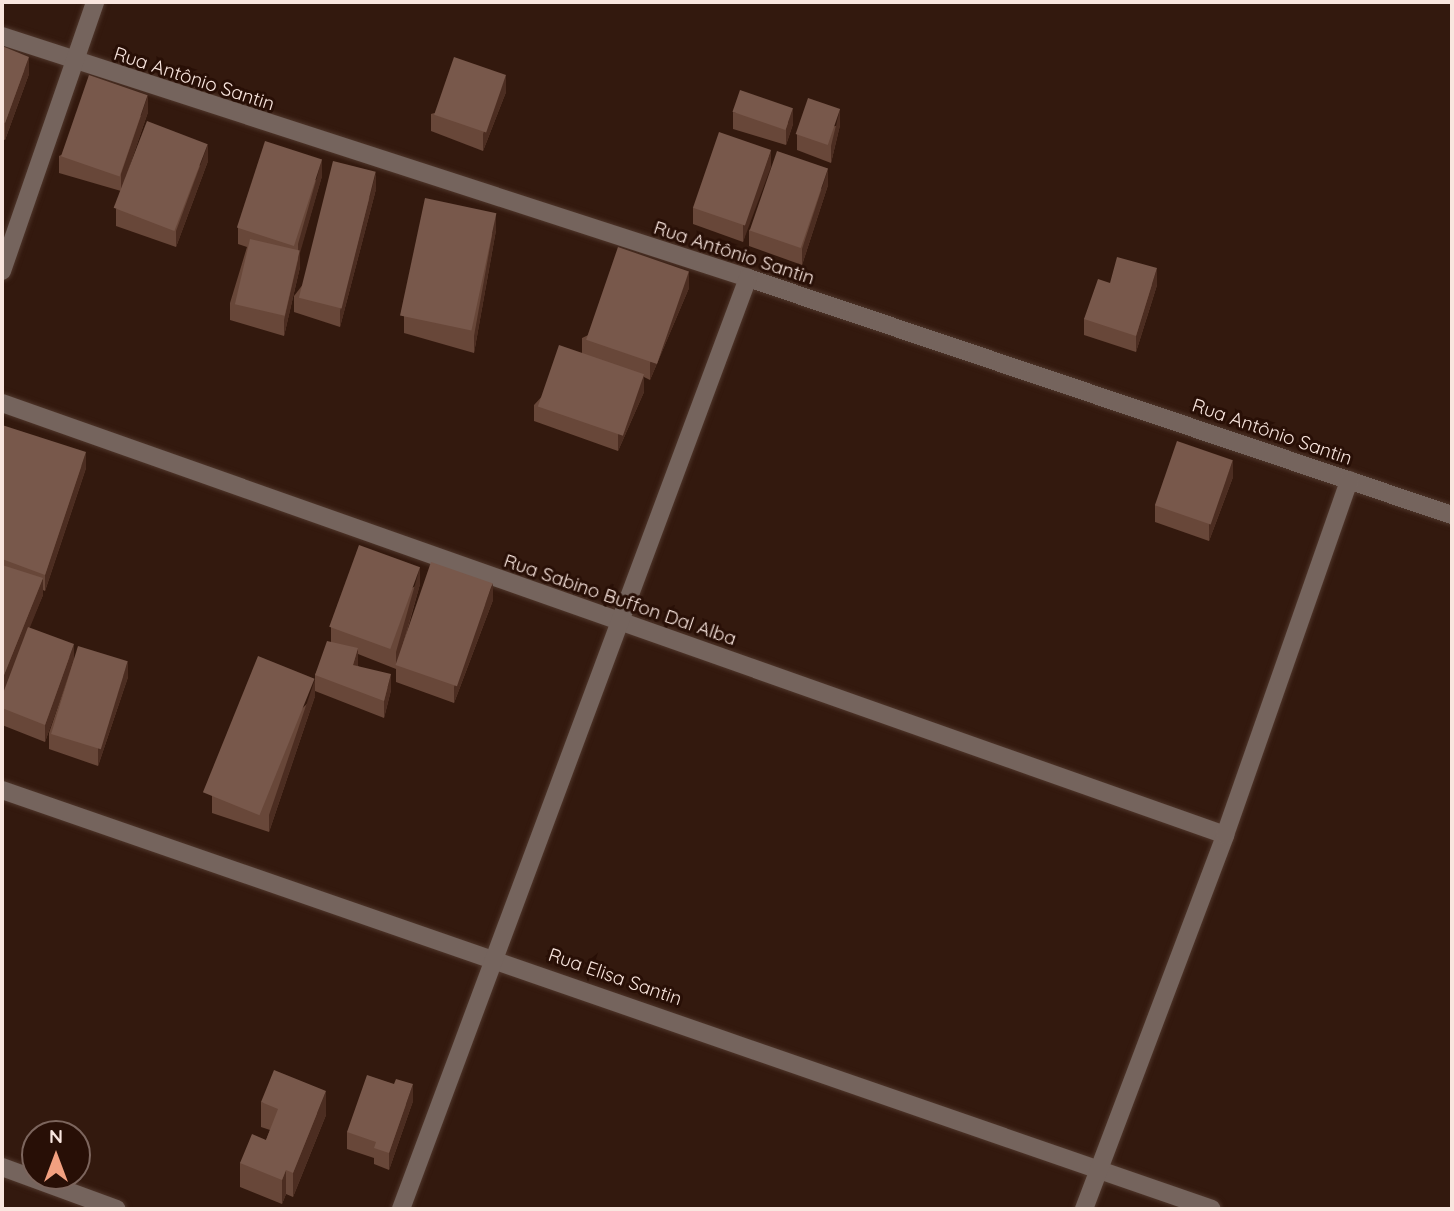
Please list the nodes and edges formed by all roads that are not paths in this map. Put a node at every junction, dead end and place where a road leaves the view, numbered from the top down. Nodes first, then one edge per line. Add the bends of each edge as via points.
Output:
1 (94, 2) edge
2 (2, 36) edge
3 (73, 62) junction
4 (2, 271) edge
5 (748, 278) junction
6 (2, 403) edge
7 (1349, 480) junction
8 (1452, 515) edge
9 (620, 622) junction
10 (2, 790) edge
11 (1225, 835) junction
12 (497, 958) junction
13 (2, 1167) edge
14 (1100, 1169) junction
15 (117, 1209) edge
16 (401, 1209) edge
17 (1084, 1209) edge
18 (1212, 1209) edge

1 - 3 street
2 - 3 street, Rua Antônio Santin
3 - 4 street
3 - 5 street, Rua Antônio Santin
5 - 7 street, Rua Antônio Santin
5 - 9 street
6 - 9 street, Rua Sabino Buffon Dal Alba
7 - 8 street, Rua Antônio Santin
7 - 11 street
9 - 11 street, Rua Sabino Buffon Dal Alba
9 - 12 street
10 - 12 street, Rua Elisa Santin
11 - 14 street
12 - 14 street, Rua Elisa Santin
12 - 16 street
13 - 15 street
14 - 17 street
14 - 18 street, Rua Elisa Santin

